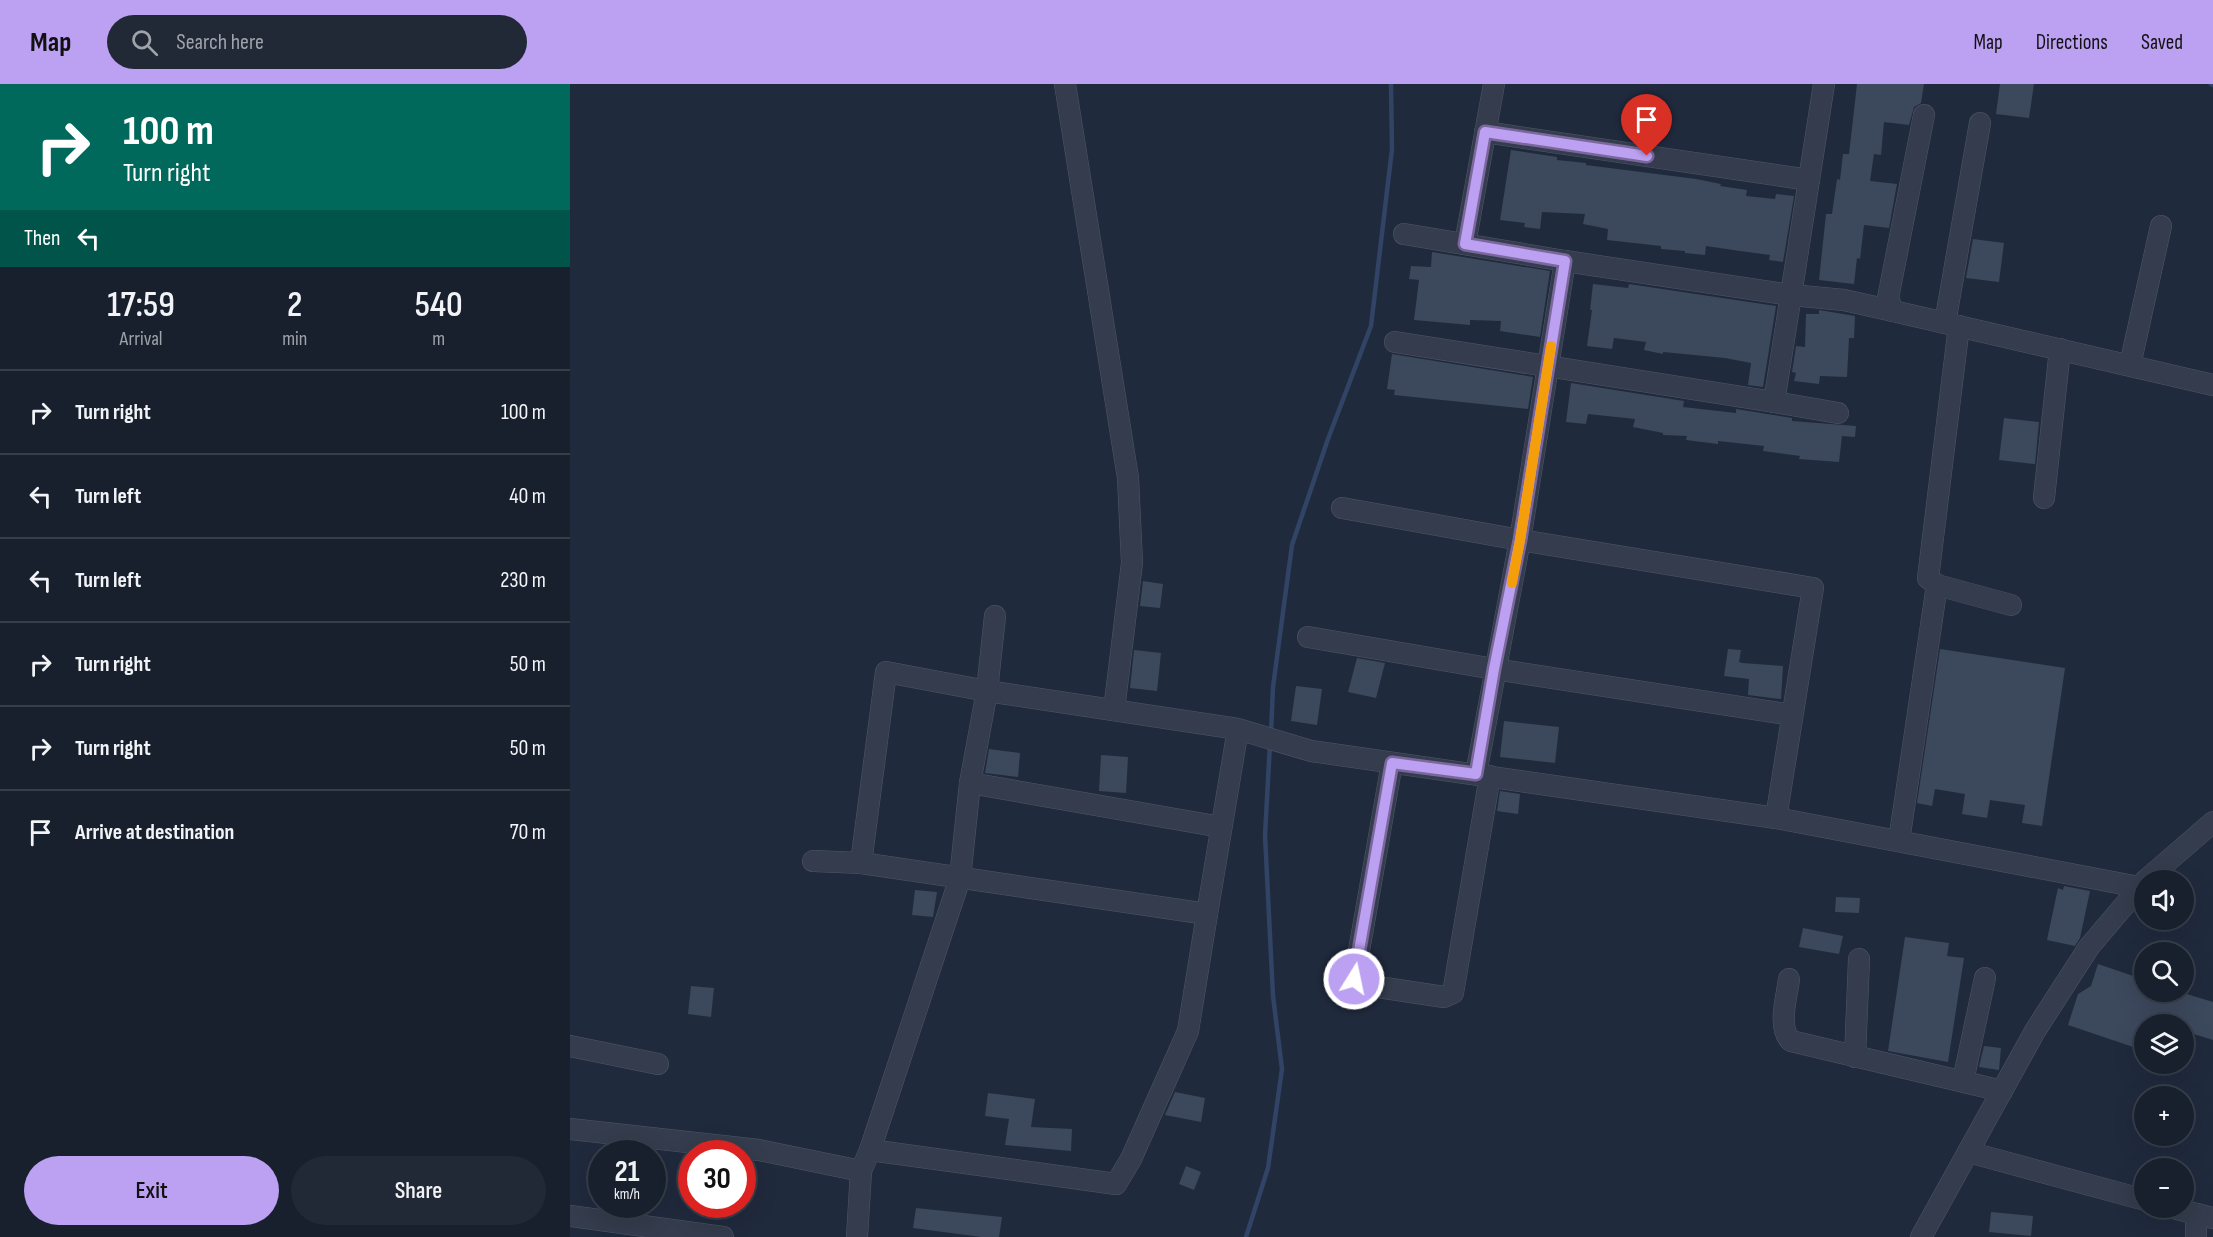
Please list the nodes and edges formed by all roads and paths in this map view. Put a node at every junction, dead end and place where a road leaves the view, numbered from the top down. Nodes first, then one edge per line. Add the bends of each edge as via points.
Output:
1 (1065, 84) edge
2 (1494, 84) edge
3 (1824, 84) edge
4 (1924, 115) dead end
5 (1980, 123) dead end
6 (1485, 132) junction
7 (1809, 180) junction
8 (2161, 226) dead end
9 (1404, 234) dead end
10 (1465, 244) junction
11 (1565, 261) junction
12 (1791, 295) junction
13 (1893, 311) junction
14 (1952, 325) junction
15 (1395, 342) dead end
16 (2060, 350) junction
17 (1547, 365) junction
18 (2130, 365) junction
19 (2213, 385) edge
20 (1774, 402) junction
21 (1838, 413) dead end
22 (2044, 498) dead end
23 (1342, 508) dead end
24 (1520, 540) junction
25 (1936, 585) junction
26 (2011, 605) dead end
27 (995, 616) dead end
28 (1308, 637) dead end
29 (1494, 669) junction
30 (987, 691) junction
31 (1114, 710) junction
32 (1792, 715) junction
33 (1238, 729) junction
34 (1392, 763) junction
35 (1483, 775) junction
36 (970, 783) junction
37 (1776, 818) junction
38 (2213, 822) edge
39 (1221, 827) junction
40 (1899, 841) junction
41 (813, 861) dead end
42 (861, 864) junction
43 (2158, 870) edge
44 (960, 878) junction
45 (2134, 881) edge
46 (2134, 894) edge
47 (1207, 914) junction
48 (1859, 959) dead end
49 (1986, 978) dead end
50 (1789, 979) dead end
51 (570, 1046) edge
52 (1855, 1057) junction
53 (658, 1064) dead end
54 (1963, 1081) junction
55 (2002, 1091) junction
56 (570, 1129) edge
57 (870, 1150) junction
58 (1968, 1152) junction
59 (861, 1171) junction
60 (2134, 1197) edge
61 (570, 1216) edge
62 (2205, 1216) edge
63 (723, 1237) edge
64 (857, 1237) edge
65 (1921, 1237) edge
66 (2196, 1237) edge

1 - 31 street via 1128,478 1132,563
2 - 6 street
3 - 7 street
4 - 13 street via 1888,298
5 - 14 street
6 - 7 street
6 - 10 street
7 - 12 street
8 - 18 street
9 - 10 street
10 - 11 street
11 - 12 street
11 - 17 street
12 - 13 street via 1844,300
12 - 20 street
13 - 14 street
14 - 16 street
14 - 25 street via 1928,578
15 - 17 street
16 - 18 street
16 - 22 street
17 - 20 street
17 - 24 street
18 - 19 street
20 - 21 street
23 - 24 street
24 - 29 street
24 - 32 street via 1813,588
25 - 26 street
25 - 40 street
27 - 30 street
28 - 29 street
29 - 32 street
29 - 35 street
30 - 31 street
30 - 36 street
30 - 42 street via 886,672
31 - 33 street
32 - 37 street
33 - 34 street via 1311,751
33 - 39 street
34 - 35 street
34 - 35 street via 1354,979 1365,985 1444,997 1453,993
35 - 37 street
36 - 39 street
36 - 44 street
37 - 40 street
38 - 43 street
39 - 47 street
40 - 45 street
41 - 42 street
42 - 44 street
44 - 47 street
44 - 57 street
46 - 55 street via 2089,946
47 - 57 street via 1188,1031 1131,1160 1116,1184
48 - 52 street
49 - 54 street
50 - 52 street via 1783,1028 1786,1036 1791,1041
51 - 53 street
52 - 54 street
54 - 55 street
55 - 58 street
56 - 59 street via 759,1150
57 - 59 street
58 - 60 street
58 - 65 street
59 - 64 street
61 - 63 street
62 - 66 street

